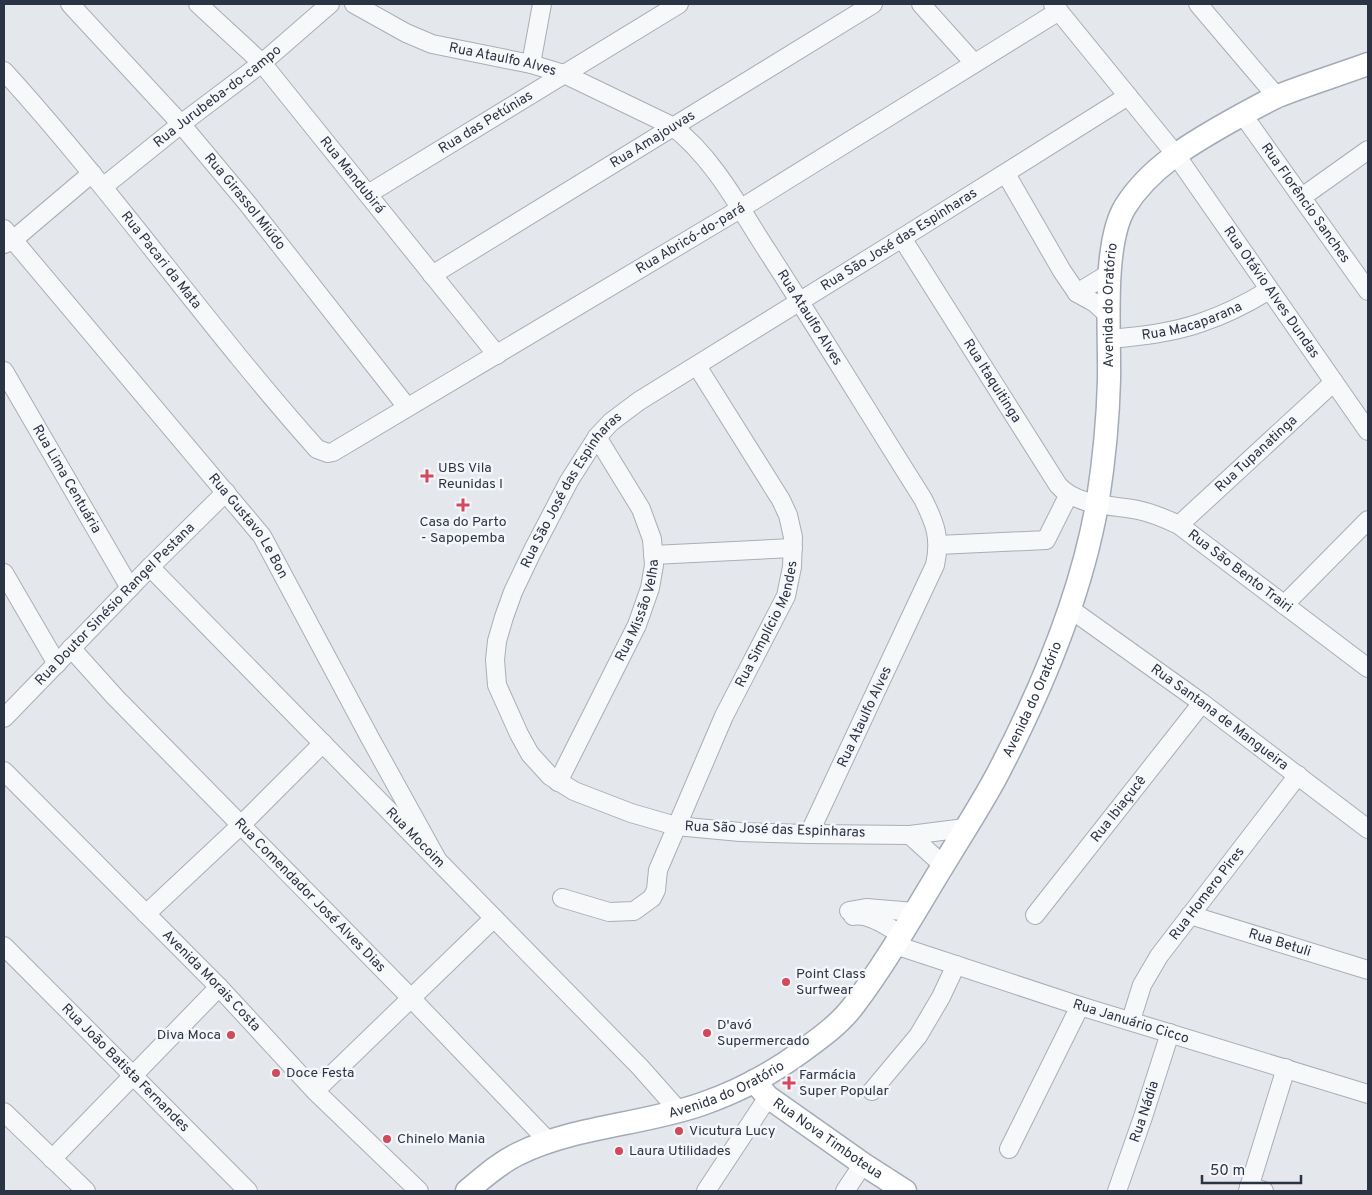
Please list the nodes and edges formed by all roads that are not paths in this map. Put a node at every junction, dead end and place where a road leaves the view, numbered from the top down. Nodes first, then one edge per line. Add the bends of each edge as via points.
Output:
1 (70, 4) edge
2 (198, 4) edge
3 (330, 4) edge
4 (354, 4) edge
5 (542, 4) edge
6 (679, 4) edge
7 (873, 4) edge
8 (921, 4) edge
9 (1198, 4) edge
10 (1056, 7) edge
11 (262, 63) junction
12 (974, 63) junction
13 (531, 64) junction
14 (1368, 64) edge
15 (4, 71) edge
16 (564, 74) junction
17 (1128, 96) junction
18 (1277, 97) junction
19 (1243, 115) junction
20 (181, 124) junction
21 (672, 126) junction
22 (1368, 150) edge
23 (1176, 155) junction
24 (92, 173) junction
25 (1006, 174) junction
26 (103, 187) junction
27 (368, 194) junction
28 (1302, 197) junction
29 (740, 210) junction
30 (7, 238) edge
31 (902, 238) junction
32 (1362, 269) edge
33 (1110, 273) junction
34 (432, 274) junction
35 (1269, 290) junction
36 (1368, 291) edge
37 (1076, 293) junction
38 (800, 302) junction
39 (1109, 316) junction
40 (1110, 339) junction
41 (497, 354) junction
42 (698, 366) junction
43 (4, 371) edge
44 (1334, 382) junction
45 (407, 408) junction
46 (1368, 431) edge
47 (597, 437) junction
48 (318, 449) joint
49 (226, 492) junction
50 (1068, 496) junction
51 (1097, 504) junction
52 (1368, 520) edge
53 (1179, 525) junction
54 (938, 545) junction
55 (793, 548) junction
56 (653, 555) junction
57 (150, 567) junction
58 (4, 572) edge
59 (130, 588) junction
60 (1284, 605) junction
61 (1069, 608) junction
62 (71, 648) junction
63 (57, 664) junction
64 (1368, 668) edge
65 (1202, 704) junction
66 (4, 718) edge
67 (323, 743) junction
68 (4, 771) edge
69 (1298, 775) junction
70 (558, 782) junction
71 (240, 825) junction
72 (676, 826) junction
73 (965, 828) junction
74 (1368, 828) edge
75 (809, 834) junction
76 (910, 835) junction
77 (438, 861) junction
78 (943, 865) junction
79 (562, 898) dead end
80 (915, 912) junction
81 (146, 914) junction
82 (1035, 915) dead end
83 (1190, 915) junction
84 (494, 918) junction
85 (898, 940) junction
86 (4, 946) edge
87 (956, 965) junction
88 (1368, 970) edge
89 (219, 987) junction
90 (411, 998) junction
91 (1080, 1006) junction
92 (1131, 1020) junction
93 (1170, 1033) junction
94 (1286, 1068) junction
95 (133, 1075) junction
96 (761, 1089) junction
97 (315, 1091) junction
98 (872, 1091) dead end
99 (1368, 1094) edge
100 (679, 1111) junction
101 (4, 1112) edge
102 (549, 1142) junction
103 (1009, 1149) dead end
104 (52, 1159) junction
105 (863, 1164) junction
106 (1254, 1189) edge
107 (86, 1191) edge
108 (248, 1191) edge
109 (419, 1191) edge
110 (466, 1191) edge
111 (706, 1191) edge
112 (845, 1191) edge
113 (905, 1191) edge
114 (1117, 1191) edge

1 - 20 street, Rua Girassol Miúdo
2 - 11 street, Rua Mandubirá
3 - 11 street, Rua Jurubeba-do-campo
4 - 13 street, Rua Ataulfo Alves via 432,44
5 - 13 street
6 - 16 street, Rua das Petúnias
7 - 21 street, Rua Amajouvas
8 - 12 street
9 - 18 street
10 - 12 street, Rua Abricó-do-pará
10 - 17 street, Rua Otávio Alves Dundas
11 - 20 street, Rua Jurubeba-do-campo
11 - 27 street, Rua Mandubirá
12 - 29 street, Rua Abricó-do-pará
13 - 16 street, Rua Ataulfo Alves
14 - 18 main road, Avenida do Oratório
15 - 24 street, Rua Pacari da Mata
16 - 21 street, Rua Ataulfo Alves
16 - 27 street, Rua das Petúnias
17 - 23 street, Rua Otávio Alves Dundas
17 - 25 street, Rua São José das Espinharas
18 - 19 main road, Avenida do Oratório
19 - 23 main road, Avenida do Oratório
19 - 28 street, Rua Florêncio Sanches
20 - 26 street, Rua Jurubeba-do-campo
20 - 45 street, Rua Girassol Miúdo
21 - 29 street, Rua Ataulfo Alves via 701,154
21 - 34 street, Rua Amajouvas
22 - 28 street
23 - 33 main road, Avenida do Oratório via 1144,182 1122,211 1116,226
23 - 35 street, Rua Otávio Alves Dundas
24 - 26 street, Rua Pacari da Mata
24 - 30 street
25 - 31 street, Rua São José das Espinharas
25 - 37 street
26 - 48 street, Rua Pacari da Mata via 242,363
27 - 34 street, Rua Mandubirá
28 - 32 street, Rua Florêncio Sanches
29 - 38 street, Rua Ataulfo Alves
29 - 41 street, Rua Abricó-do-pará
30 - 49 street, Rua Gustavo Le Bon
31 - 38 street, Rua São José das Espinharas
31 - 50 street, Rua Itaquitinga via 1058,486
32 - 36 street, Rua Florêncio Sanches
33 - 37 street
33 - 39 main road, Avenida do Oratório
34 - 41 street, Rua Mandubirá
35 - 40 street, Rua Macaparana via 1200,323 1164,332
35 - 44 street, Rua Otávio Alves Dundas
37 - 39 street via 1095,303
38 - 42 street, Rua São José das Espinharas
38 - 54 street, Rua Ataulfo Alves via 922,499 932,518
39 - 40 main road, Avenida do Oratório
40 - 51 main road, Avenida do Oratório via 1107,422
41 - 45 street, Rua Abricó-do-pará
42 - 47 street, Rua São José das Espinharas via 639,401
42 - 55 street, Rua Simplício Mendes via 781,500 788,515
43 - 59 street, Rua Lima Centuária
44 - 46 street, Rua Otávio Alves Dundas
44 - 53 street, Rua Tupanatinga
45 - 48 street, Rua Abricó-do-pará via 333,452
47 - 56 street, Rua Missão Velha via 642,509 652,539
47 - 70 street, Rua São José das Espinharas via 569,481 513,592 494,660 497,685 519,734 530,754
49 - 57 street, Rua Doutor Sinésio Rangel Pestana
49 - 77 street, Rua Gustavo Le Bon via 262,536
50 - 51 street
50 - 54 street via 1046,540
51 - 53 street, Rua São Bento Trairi via 1154,514
51 - 61 main road, Avenida do Oratório
52 - 60 street
53 - 60 street, Rua São Bento Trairi
54 - 75 street, Rua Ataulfo Alves via 929,580
55 - 56 street
55 - 72 street, Rua Simplício Mendes via 786,596 724,716
56 - 70 street, Rua Missão Velha via 650,588 637,625
57 - 59 street, Rua Doutor Sinésio Rangel Pestana
57 - 67 street, Rua Mocoim
58 - 63 street
59 - 62 street, Rua Doutor Sinésio Rangel Pestana
60 - 64 street, Rua São Bento Trairi
61 - 65 street, Rua Santana de Mangueira
61 - 73 main road, Avenida do Oratório via 1014,742
62 - 63 street, Rua Doutor Sinésio Rangel Pestana
62 - 71 street, Rua Comendador José Alves Dias
63 - 66 street, Rua Doutor Sinésio Rangel Pestana
65 - 69 street, Rua Santana de Mangueira
65 - 82 street, Rua Ibiaçucê
67 - 71 street
67 - 77 street, Rua Mocoim
68 - 81 street, Avenida Morais Costa
69 - 74 street, Rua Santana de Mangueira
69 - 83 street, Rua Homero Pires
70 - 72 street, Rua São José das Espinharas via 631,813
71 - 81 street
71 - 90 street, Rua Comendador José Alves Dias
72 - 75 street, Rua São José das Espinharas
72 - 79 street, Rua Simplício Mendes via 658,870 656,890 652,898 634,911 609,912
73 - 76 street, Rua São José das Espinharas
73 - 78 main road, Avenida do Oratório
75 - 76 street, Rua São José das Espinharas
76 - 78 street
77 - 84 street, Rua Mocoim
78 - 80 main road, Avenida do Oratório
80 - 85 main road, Avenida do Oratório
80 - 85 street, Rua Januário Cicco via 866,908 851,914 868,917
81 - 89 street, Avenida Morais Costa
83 - 88 street, Rua Betuli
83 - 92 street, Rua Homero Pires via 1142,985
84 - 90 street
84 - 100 street, Rua Mocoim
85 - 87 street, Rua Januário Cicco
85 - 96 main road, Avenida do Oratório via 838,1024 783,1065
86 - 95 street, Rua João Batista Fernandes
87 - 91 street, Rua Januário Cicco
87 - 98 street via 918,1036
89 - 95 street
89 - 97 street, Avenida Morais Costa
90 - 97 street
90 - 102 street, Rua Comendador José Alves Dias
91 - 92 street, Rua Januário Cicco
91 - 103 street
92 - 93 street, Rua Januário Cicco
93 - 94 street, Rua Januário Cicco
93 - 114 street, Rua Nádia
94 - 99 street, Rua Januário Cicco
94 - 106 street
95 - 104 street
95 - 108 street, Rua João Batista Fernandes
96 - 100 main road, Avenida do Oratório
96 - 105 main road, Rua Nova Timboteua
96 - 111 street
97 - 109 street, Avenida Morais Costa
100 - 102 main road, Avenida do Oratório
101 - 104 street
102 - 110 main road, Avenida do Oratório via 515,1155
104 - 107 street
105 - 112 street
105 - 113 main road, Rua Nova Timboteua

